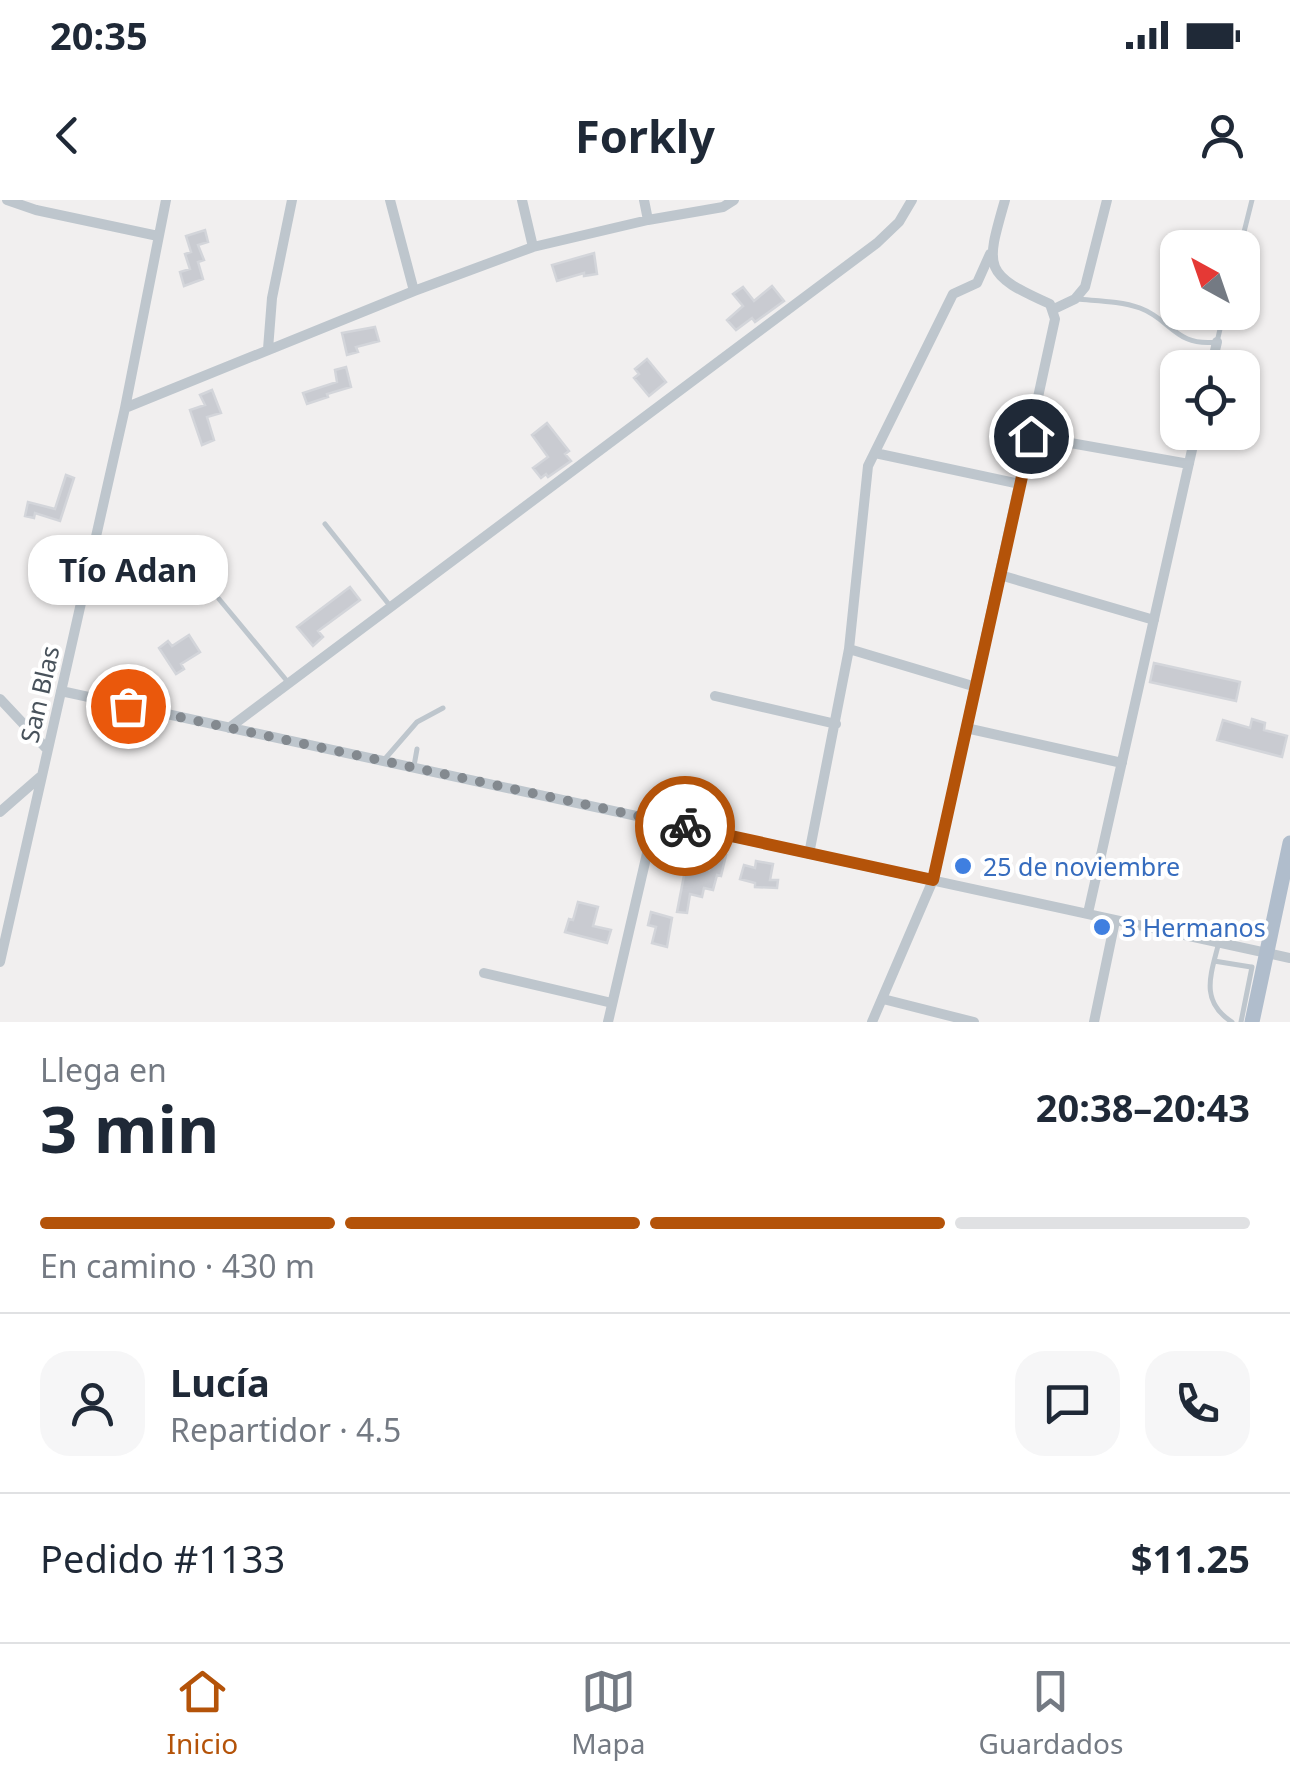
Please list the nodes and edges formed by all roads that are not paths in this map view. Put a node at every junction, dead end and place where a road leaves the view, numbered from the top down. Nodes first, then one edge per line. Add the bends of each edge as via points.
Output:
1 (8, 200) edge
2 (166, 200) edge
3 (292, 200) edge
4 (390, 200) edge
5 (522, 200) edge
6 (644, 200) edge
7 (734, 200) edge
8 (912, 200) edge
9 (1005, 200) edge
10 (1107, 200) edge
11 (1252, 200) edge
12 (648, 220) junction
13 (1244, 230) edge
14 (158, 236) junction
15 (533, 246) junction
16 (992, 247) junction
17 (414, 291) junction
18 (1076, 299) junction
19 (1054, 309) junction
20 (1220, 330) edge
21 (1217, 342) junction
22 (268, 349) junction
23 (1215, 350) edge
24 (125, 408) junction
25 (1031, 436) junction
26 (1192, 450) edge
27 (874, 454) junction
28 (1189, 464) junction
29 (1020, 484) junction
30 (324, 524) dead end
31 (1000, 576) junction
32 (219, 599) dead end
33 (391, 607) junction
34 (1154, 620) junction
35 (849, 650) junction
36 (289, 684) junction
37 (976, 686) junction
38 (61, 691) junction
39 (715, 696) dead end
40 (0, 700) edge
41 (443, 708) dead end
42 (836, 724) junction
43 (230, 728) junction
44 (966, 728) junction
45 (46, 748) junction
46 (417, 749) dead end
47 (384, 760) junction
48 (1122, 763) junction
49 (414, 766) junction
50 (41, 776) junction
51 (0, 812) edge
52 (655, 818) junction
53 (1290, 844) edge
54 (809, 854) junction
55 (933, 880) junction
56 (1088, 913) junction
57 (1115, 922) junction
58 (1218, 942) junction
59 (1290, 958) edge
60 (1214, 961) junction
61 (0, 962) edge
62 (1261, 963) junction
63 (484, 974) dead end
64 (883, 999) junction
65 (612, 1003) junction
66 (608, 1022) edge
67 (872, 1022) edge
68 (974, 1022) edge
69 (1094, 1022) edge
70 (1232, 1022) edge
71 (1241, 1022) edge
72 (1252, 1022) edge

1 - 14 street
2 - 14 street, San Blas
3 - 22 street
4 - 17 street
5 - 15 street
6 - 12 street
7 - 12 street
8 - 33 street via 876,243
9 - 16 street
10 - 18 street via 1086,287
11 - 13 lane
12 - 15 street
14 - 24 street, San Blas
15 - 17 street
16 - 19 street via 1002,281
16 - 27 street via 980,280 954,294
17 - 22 street
18 - 19 street
18 - 21 lane via 1143,309 1185,339
19 - 25 street
20 - 21 lane
21 - 23 street
22 - 24 street
24 - 38 street, San Blas
25 - 28 street
25 - 29 street
26 - 28 street
27 - 29 street
27 - 35 street
28 - 34 street
29 - 31 street
30 - 33 lane
31 - 34 street
31 - 37 street
32 - 36 lane
33 - 36 street
34 - 48 street
35 - 37 street
35 - 42 street
36 - 43 street
37 - 44 street
38 - 43 street
38 - 45 street, San Blas
39 - 42 street
40 - 45 street
41 - 47 lane via 418,722
42 - 54 street
43 - 47 street
44 - 48 street
44 - 55 street
45 - 50 street, San Blas
46 - 49 lane
47 - 49 street
48 - 56 street
49 - 52 street
50 - 51 street
50 - 61 street, San Blas
52 - 54 street
52 - 65 street
53 - 62 main road
54 - 55 street
55 - 56 street
55 - 64 street
56 - 57 street
57 - 58 street
57 - 69 street
58 - 60 lane
58 - 62 street
59 - 62 street
60 - 62 lane
60 - 70 lane via 1208,992
62 - 71 lane
62 - 72 main road
63 - 65 street
64 - 67 street
64 - 68 street
65 - 66 street

